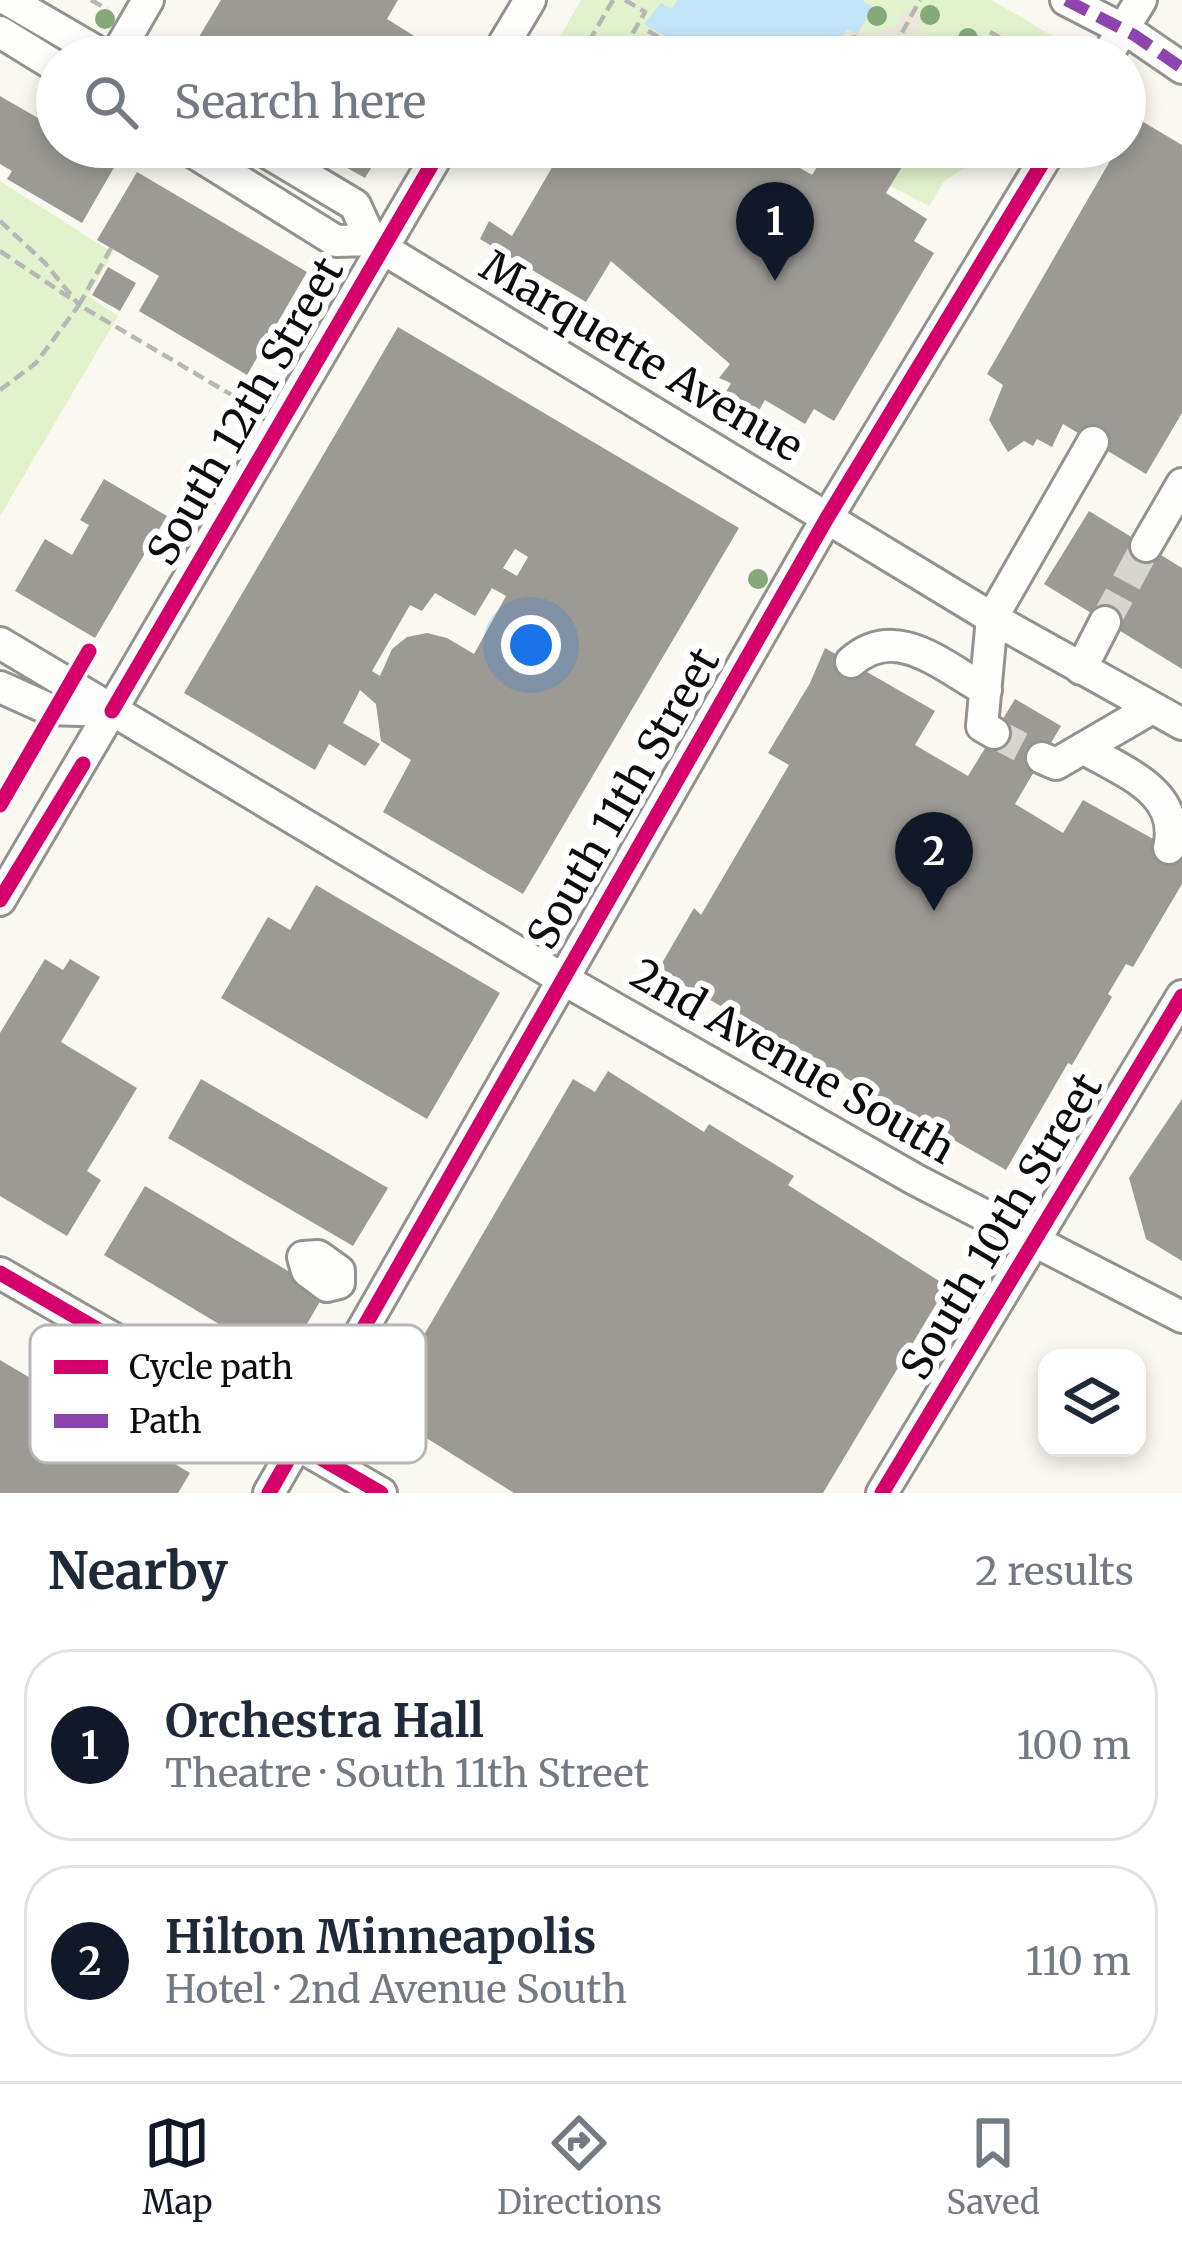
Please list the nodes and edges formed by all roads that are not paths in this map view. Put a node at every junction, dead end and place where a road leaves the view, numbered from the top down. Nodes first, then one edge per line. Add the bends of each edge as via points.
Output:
1 (8, 0) edge
2 (148, 0) edge
3 (530, 0) edge
4 (1066, 0) edge
5 (1141, 0) edge
6 (1123, 29) junction
7 (0, 32) edge
8 (72, 36) edge
9 (124, 36) edge
10 (509, 36) edge
11 (1119, 36) edge
12 (1134, 36) edge
13 (1146, 44) edge
14 (36, 55) edge
15 (1182, 68) edge
16 (219, 168) edge
17 (293, 168) edge
18 (428, 168) edge
19 (1039, 168) edge
20 (376, 244) junction
21 (1093, 442) dead end
22 (1182, 484) edge
23 (827, 518) junction
24 (1146, 546) tunnel mouth
25 (992, 618) junction
26 (1105, 622) tunnel mouth
27 (0, 643) edge
28 (850, 662) dead end
29 (1081, 669) junction
30 (0, 687) edge
31 (986, 690) junction
32 (1152, 708) junction
33 (112, 711) junction
34 (1182, 724) edge
35 (994, 733) dead end
36 (1083, 748) junction
37 (1042, 758) tunnel mouth
38 (1168, 848) dead end
39 (0, 900) edge
40 (561, 978) junction
41 (1182, 996) edge
42 (1033, 1241) junction
43 (0, 1273) edge
44 (339, 1283) dead end
45 (378, 1303) junction
46 (1182, 1317) edge
47 (91, 1325) edge
48 (366, 1325) edge
49 (287, 1463) edge
50 (330, 1463) edge
51 (269, 1493) edge
52 (381, 1493) edge
53 (882, 1493) edge

1 - 8 street
2 - 9 street
3 - 10 street
4 - 6 street
5 - 6 street
6 - 11 street
6 - 12 street
7 - 14 street
13 - 15 street
16 - 20 street, Marquette Avenue via 336,241
17 - 20 street, Marquette Avenue via 355,205
18 - 20 street, South 12th Street
19 - 23 street, South 11th Street
20 - 23 street, Marquette Avenue
20 - 33 street, South 12th Street
21 - 25 street
22 - 24 street
23 - 25 street, Marquette Avenue
23 - 40 street, South 11th Street
25 - 29 street, Marquette Avenue
25 - 31 street
26 - 29 street
27 - 33 street, 2nd Avenue South
28 - 31 street via 896,643
29 - 32 street, Marquette Avenue
30 - 33 street via 49,710
31 - 35 street via 982,727
32 - 34 street, Marquette Avenue
32 - 36 street
33 - 39 street, South 12th Street
33 - 40 street, 2nd Avenue South
36 - 37 street via 1056,764
36 - 38 street via 1160,793 1173,821
40 - 42 street, 2nd Avenue South
40 - 45 street, South 11th Street
41 - 42 street, South 10th Street
42 - 46 street, 2nd Avenue South
42 - 53 street, South 10th Street
43 - 47 street
44 - 45 street
45 - 48 street, South 11th Street
49 - 51 street, South 11th Street
50 - 52 street

